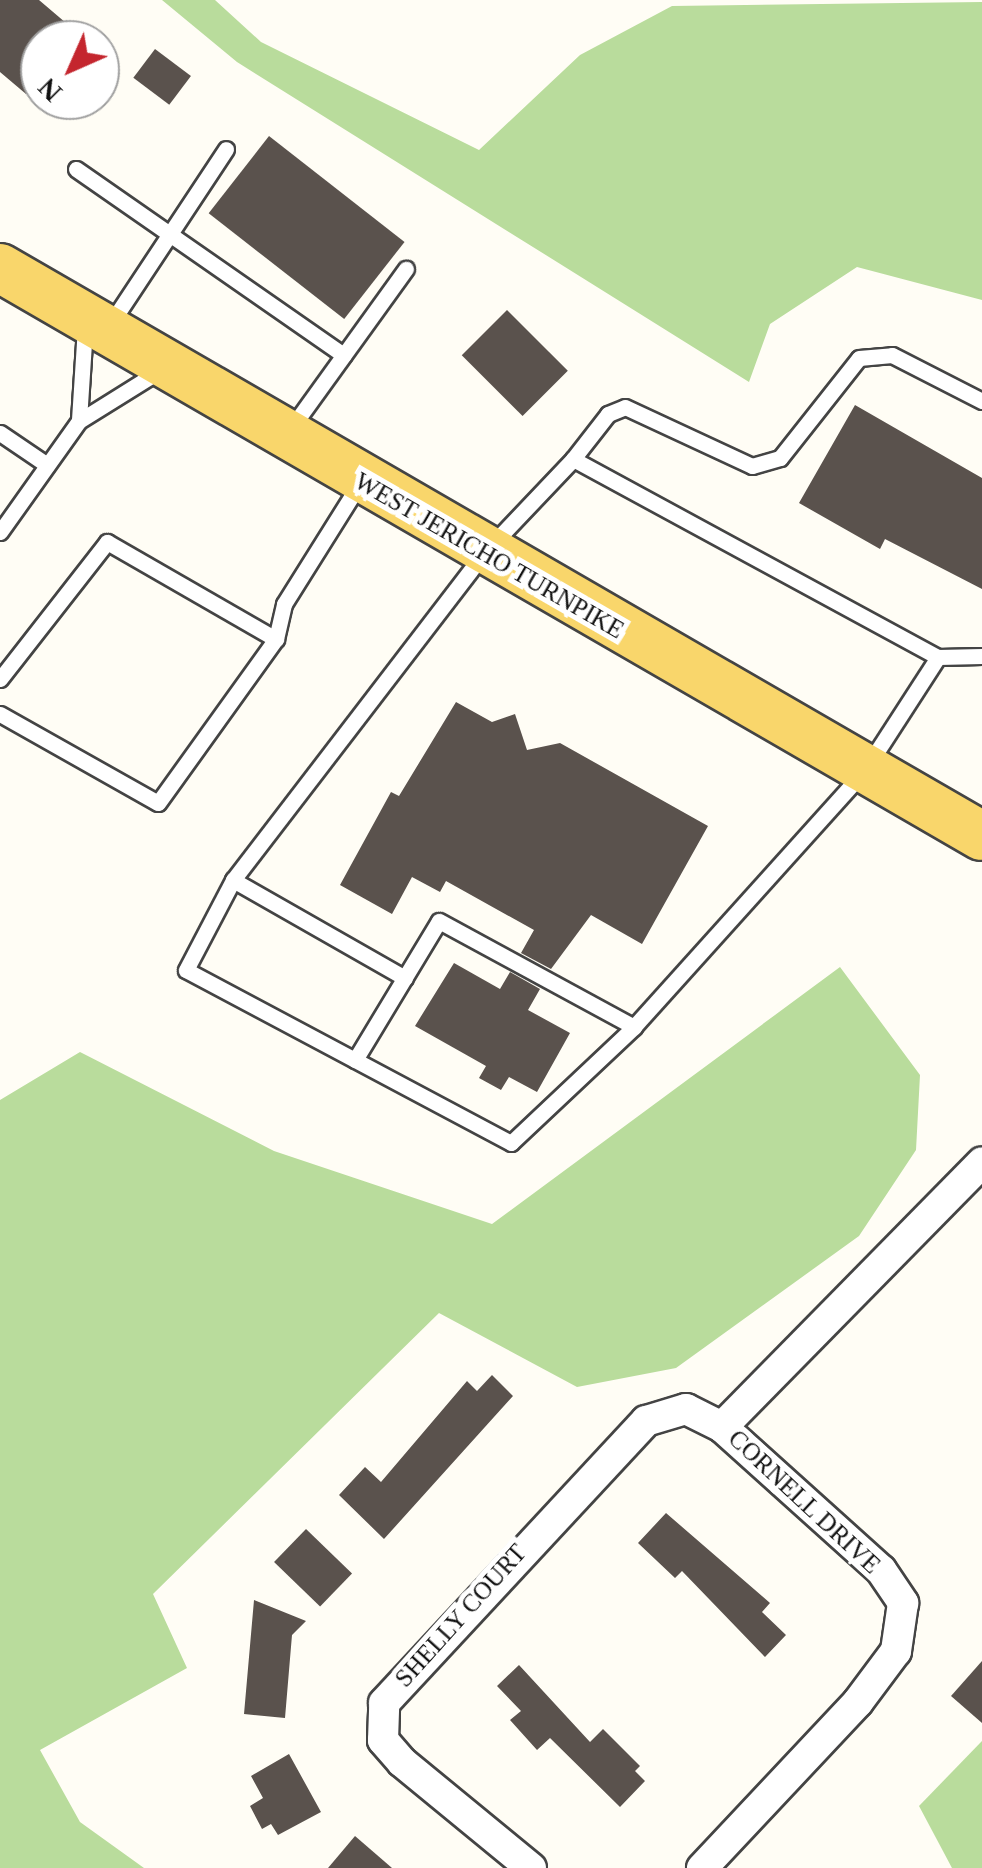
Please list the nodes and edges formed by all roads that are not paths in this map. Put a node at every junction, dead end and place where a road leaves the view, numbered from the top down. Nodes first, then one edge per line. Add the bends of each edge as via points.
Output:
1 (226, 149) dead end
2 (76, 169) dead end
3 (166, 232) junction
4 (0, 268) edge
5 (406, 270) dead end
6 (95, 328) junction
7 (344, 356) junction
8 (164, 368) junction
9 (982, 401) edge
10 (79, 421) junction
11 (0, 433) edge
12 (284, 438) junction
13 (573, 459) junction
14 (47, 465) junction
15 (360, 483) junction
16 (0, 532) edge
17 (483, 554) junction
18 (276, 639) junction
19 (982, 656) edge
20 (938, 657) junction
21 (0, 680) edge
22 (0, 714) edge
23 (865, 770) junction
24 (980, 829) edge
25 (233, 880) junction
26 (405, 978) junction
27 (634, 1027) junction
28 (355, 1060) junction
29 (982, 1162) edge
30 (722, 1426) junction
31 (531, 1868) edge
32 (702, 1868) edge

1 - 3 lane
2 - 3 lane
3 - 6 lane
3 - 7 lane
4 - 6 main road, WEST JERICHO TURNPIKE
5 - 7 lane
6 - 8 main road, WEST JERICHO TURNPIKE
6 - 10 lane
7 - 12 lane
8 - 10 lane
8 - 12 main road, WEST JERICHO TURNPIKE
9 - 13 lane via 892,355 860,358 780,458 752,466 624,408 608,414
10 - 14 lane
11 - 14 lane
12 - 15 main road, WEST JERICHO TURNPIKE
13 - 17 lane
13 - 20 lane
14 - 16 lane
15 - 17 main road, WEST JERICHO TURNPIKE
15 - 18 lane via 284,604
17 - 23 main road, WEST JERICHO TURNPIKE
17 - 25 lane
18 - 21 lane via 107,542
18 - 22 lane via 158,802
19 - 20 lane
20 - 23 lane
23 - 24 main road, WEST JERICHO TURNPIKE
23 - 27 lane
25 - 26 lane
25 - 28 lane via 186,970
26 - 27 lane via 439,920
26 - 28 lane
27 - 28 lane via 511,1143
29 - 30 street, CORNELL DRIVE
30 - 31 street, SHELLY COURT via 686,1408 646,1421 384,1703 382,1740
30 - 32 street, CORNELL DRIVE via 880,1570 903,1603 896,1651 858,1702

